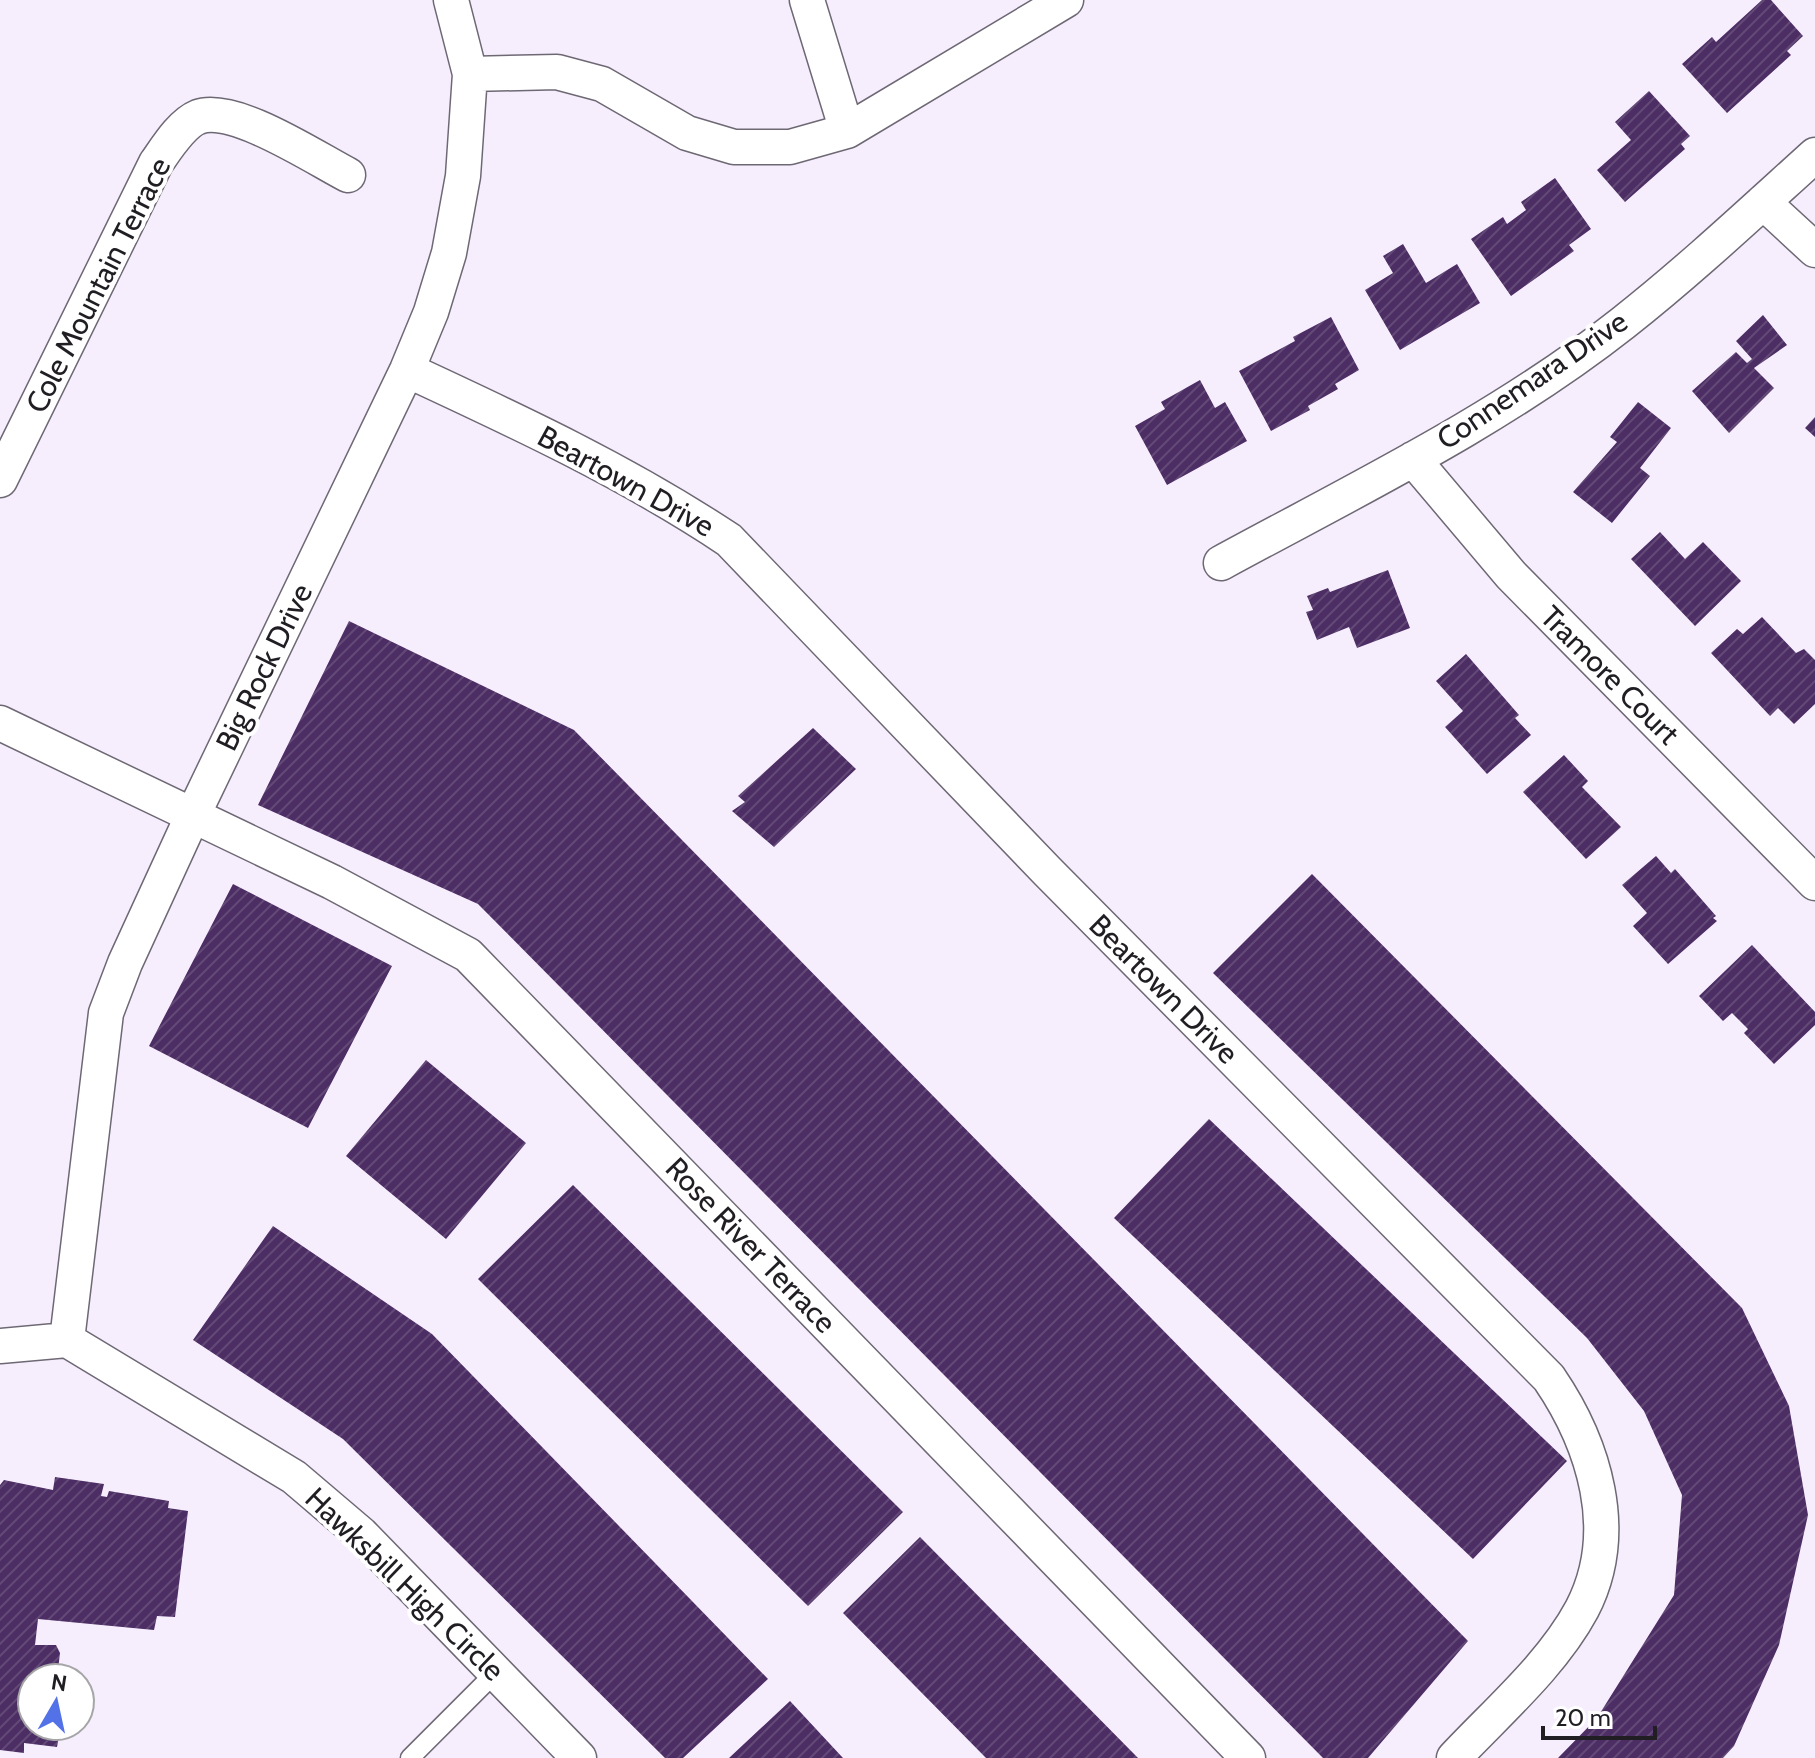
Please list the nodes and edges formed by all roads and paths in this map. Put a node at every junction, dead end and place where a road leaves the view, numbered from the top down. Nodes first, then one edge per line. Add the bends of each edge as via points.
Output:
1 (451, 0) edge
2 (807, 0) edge
3 (1066, 0) edge
4 (470, 74) junction
5 (847, 131) junction
6 (1815, 155) edge
7 (348, 175) dead end
8 (1763, 202) junction
9 (1815, 250) edge
10 (407, 370) junction
11 (1413, 459) junction
12 (0, 480) edge
13 (1221, 563) dead end
14 (0, 723) edge
15 (192, 817) junction
16 (1815, 883) edge
17 (67, 1340) junction
18 (0, 1346) edge
19 (495, 1673) junction
20 (410, 1758) edge
21 (579, 1758) edge
22 (1248, 1758) edge
23 (1454, 1758) edge

1 - 4 street, Big Rock Drive
2 - 5 street
3 - 5 street
4 - 5 street via 557,72 587,80 687,133 734,147 790,147
4 - 10 street, Big Rock Drive via 457,224
6 - 8 street, Connemara Drive
7 - 12 street, Cole Mountain Terrace via 233,116 198,117 176,136 156,163
8 - 9 street
8 - 11 street, Connemara Drive via 1622,324 1542,381
10 - 15 street, Big Rock Drive
10 - 23 street, Beartown Drive via 619,474 729,540 1047,871 1549,1378 1575,1415 1591,1456 1601,1504 1597,1564 1582,1609 1548,1657
11 - 13 street, Connemara Drive
11 - 16 street, Tramore Court via 1511,575
14 - 15 street, Rose River Terrace
15 - 17 street, Big Rock Drive via 106,1013
15 - 22 street, Rose River Terrace via 332,882 468,955
17 - 18 street
17 - 19 street, Hawksbill High Circle via 294,1477 361,1534
19 - 20 lane
19 - 21 street, Hawksbill High Circle

